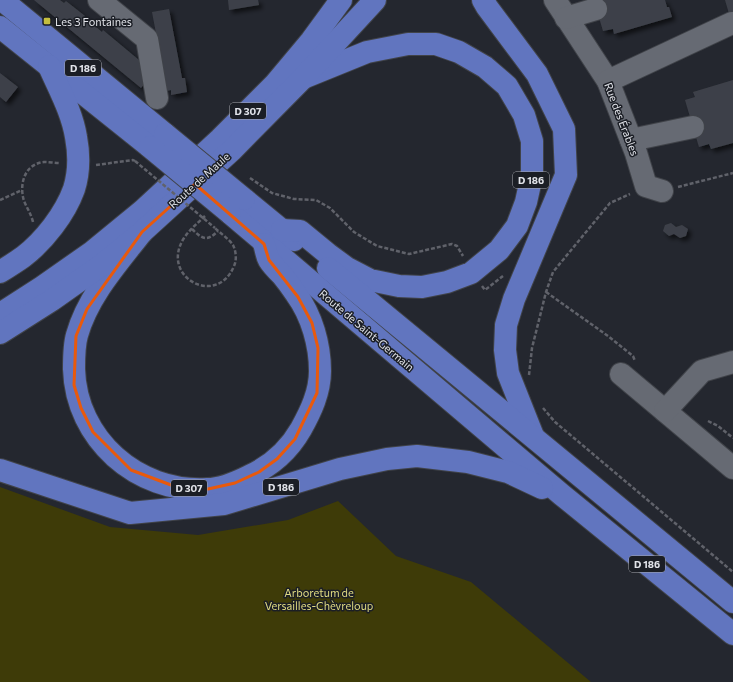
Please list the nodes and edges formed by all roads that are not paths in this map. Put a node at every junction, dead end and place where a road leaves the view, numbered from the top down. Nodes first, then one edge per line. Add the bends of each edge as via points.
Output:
1 (2, 0) edge
2 (99, 0) edge
3 (341, 0) edge
4 (375, 0) edge
5 (483, 0) edge
6 (555, 0) edge
7 (596, 8) dead end
8 (566, 18) junction
9 (732, 23) dead end
10 (0, 27) edge
11 (49, 66) junction
12 (303, 78) junction
13 (608, 81) junction
14 (157, 98) dead end
15 (693, 127) dead end
16 (631, 140) junction
17 (150, 148) junction
18 (654, 189) road end
19 (230, 214) junction
20 (282, 230) junction
21 (142, 232) junction
22 (264, 244) junction
23 (0, 272) edge
24 (0, 314) edge
25 (0, 333) edge
26 (733, 362) edge
27 (621, 374) dead end
28 (665, 411) junction
29 (533, 437) junction
30 (733, 468) edge
31 (0, 470) edge
32 (562, 495) junction
33 (733, 602) edge
34 (733, 634) edge

1 - 17 main road, Route de Saint-Germain / D 186
2 - 14 street via 147,39
3 - 24 main road, Route de Maule / D 307 via 275,84 142,211 92,252
4 - 12 main road, Route de Maule / D 307
5 - 29 main road, D 186 via 537,74 564,129 566,175 514,299 506,325 505,350 508,372
6 - 8 street, Rue des Érables
7 - 8 street
8 - 13 street, Rue des Érables
9 - 13 street
10 - 11 main road, Route de Saint-Germain / D 186
11 - 17 main road, Route de Saint-Germain / D 186
11 - 23 main road via 70,113 76,137 78,160 74,188 60,216 39,243
12 - 20 main road, D 186 via 367,52 408,44 436,44 459,52 485,67 507,86 524,115 532,141 532,175 517,226 499,250 471,273 447,282 422,287 399,286 370,280 341,263 300,231
12 - 21 main road, Route de Maule / D 307 via 232,150
13 - 16 street, Rue des Érables
15 - 16 street
16 - 18 street, Rue des Érables
17 - 19 main road, Route de Saint-Germain / D 186, bridge
19 - 20 main road, Route de Saint-Germain / D 186
19 - 22 main road, Route de Saint-Germain / D 186
20 - 29 main road, Route de Saint-Germain / D 186
21 - 22 main road, D 307 via 106,278 87,309 76,336 74,385 81,408 93,432 112,454 131,470 155,482 179,488 208,489 235,483 259,472 277,459 295,439 317,393 320,372 312,323 298,297 269,260
21 - 25 main road, Route de Maule / D 307 via 103,264
22 - 32 main road, Route de Saint-Germain / D 186
26 - 28 street via 702,371
27 - 28 street
28 - 30 street
29 - 33 main road, Route de Saint-Germain / D 186
31 - 32 main road, D 186 via 130,512 224,504 340,469 386,459 417,456 468,462 501,471
32 - 34 main road, Route de Saint-Germain / D 186

